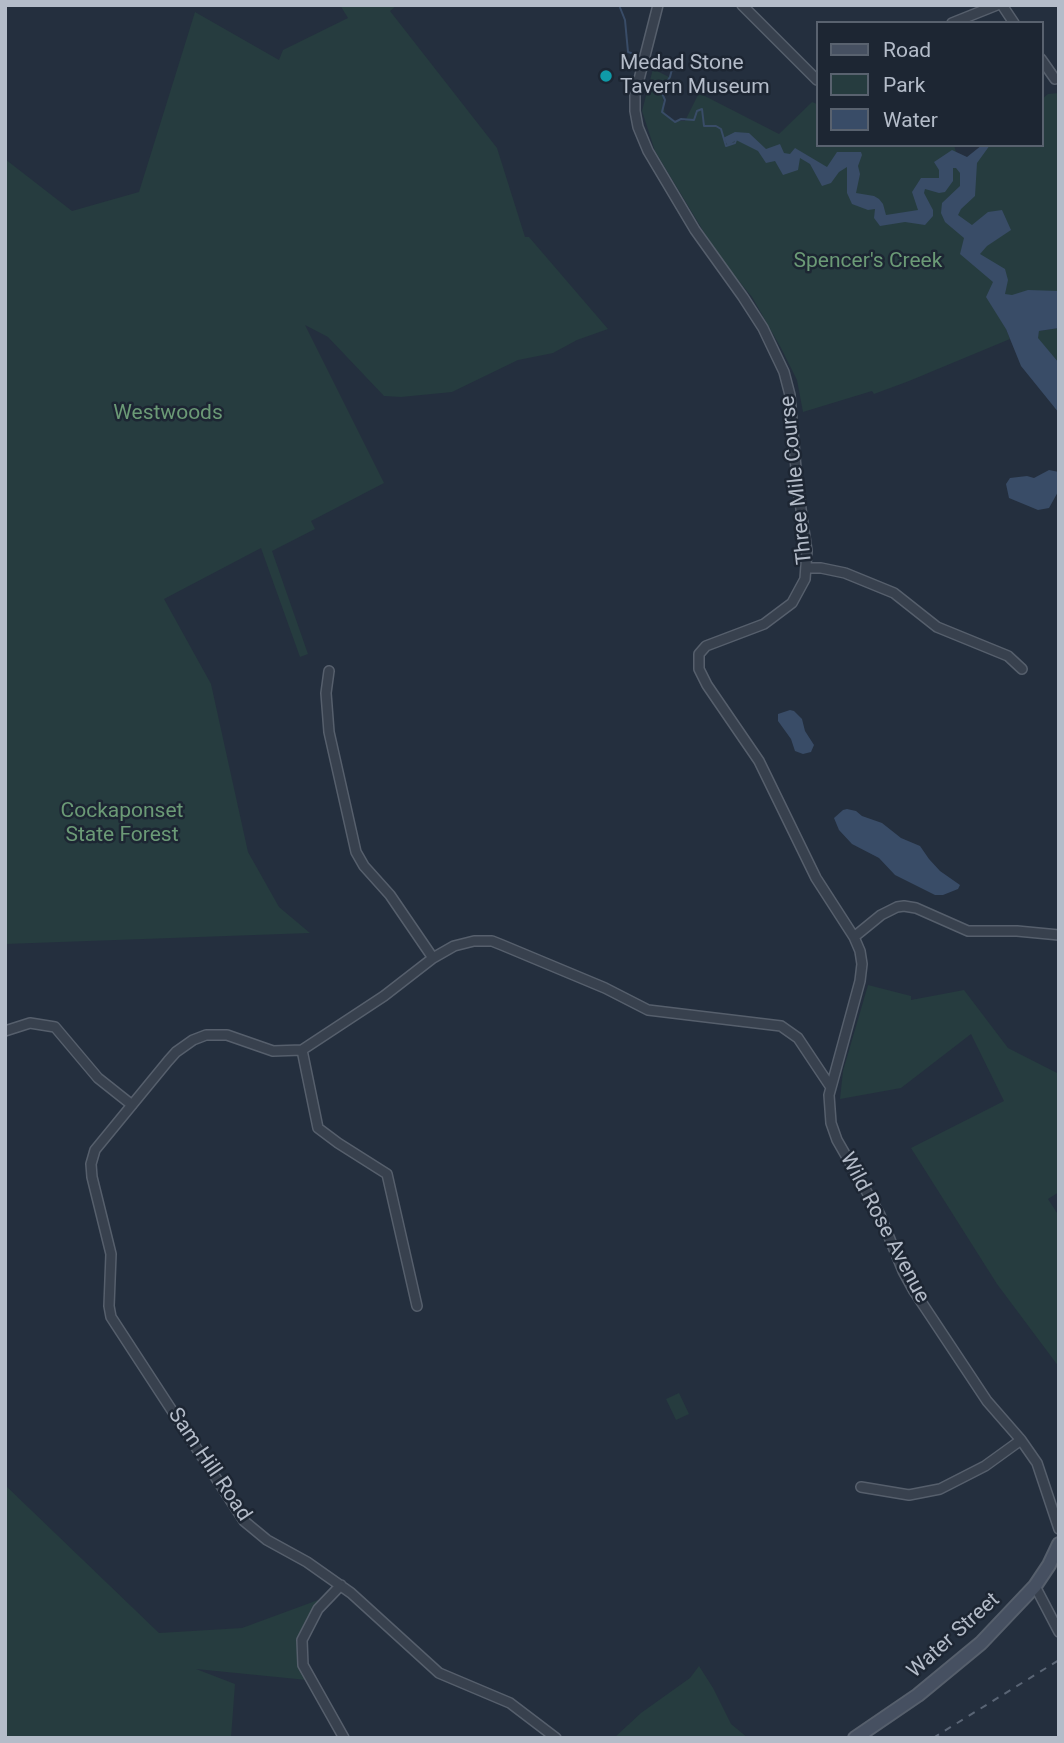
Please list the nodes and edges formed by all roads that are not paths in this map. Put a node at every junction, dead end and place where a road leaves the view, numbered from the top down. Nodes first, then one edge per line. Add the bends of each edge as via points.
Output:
1 (658, 5) edge
2 (742, 5) edge
3 (1000, 5) edge
4 (957, 21) edge
5 (1012, 21) edge
6 (1043, 62) edge
7 (816, 79) edge
8 (1055, 79) dead end
9 (807, 568) junction
10 (1021, 669) dead end
11 (329, 671) dead end
12 (1059, 935) edge
13 (854, 937) junction
14 (433, 958) junction
15 (5, 1031) edge
16 (302, 1051) junction
17 (830, 1086) junction
18 (131, 1105) junction
19 (417, 1306) dead end
20 (1021, 1440) junction
21 (861, 1487) dead end
22 (1059, 1529) edge
23 (1059, 1544) edge
24 (341, 1585) junction
25 (1035, 1586) junction
26 (1059, 1632) edge
27 (344, 1738) edge
28 (556, 1738) edge
29 (855, 1738) edge

1 - 9 street, Three Mile Course via 635,95 638,127 691,225 763,328 784,372 792,408
2 - 7 street
3 - 4 street
3 - 5 street
6 - 8 street
9 - 10 street via 845,573 894,593 937,627 1009,656
9 - 13 street, Three Mile Course via 802,588 783,611 764,624 706,646 698,665 759,761 816,878
11 - 14 street via 329,732 356,852
12 - 13 street via 968,931 904,906 881,915
13 - 17 street, Wild Rose Avenue via 862,972
14 - 16 street
14 - 17 street via 460,944 492,941 648,1010 781,1026 798,1038
15 - 18 street via 30,1023 55,1027 99,1078
16 - 18 street, Sam Hill Road via 273,1051 236,1037 206,1035 176,1052
16 - 19 street via 318,1128 387,1174
17 - 20 street, Wild Rose Avenue via 837,1140 880,1215 907,1279 987,1401
18 - 24 street, Sam Hill Road via 95,1150 91,1164 111,1254 111,1317 249,1526
20 - 21 street via 985,1466 940,1489 909,1495
20 - 22 street, Wild Rose Avenue via 1041,1472
23 - 25 main road, Water Street
24 - 27 street via 318,1609 302,1640 303,1665
24 - 28 street, Sam Hill Road via 439,1673 510,1703
25 - 26 street
25 - 29 main road, Water Street via 981,1643 918,1695

